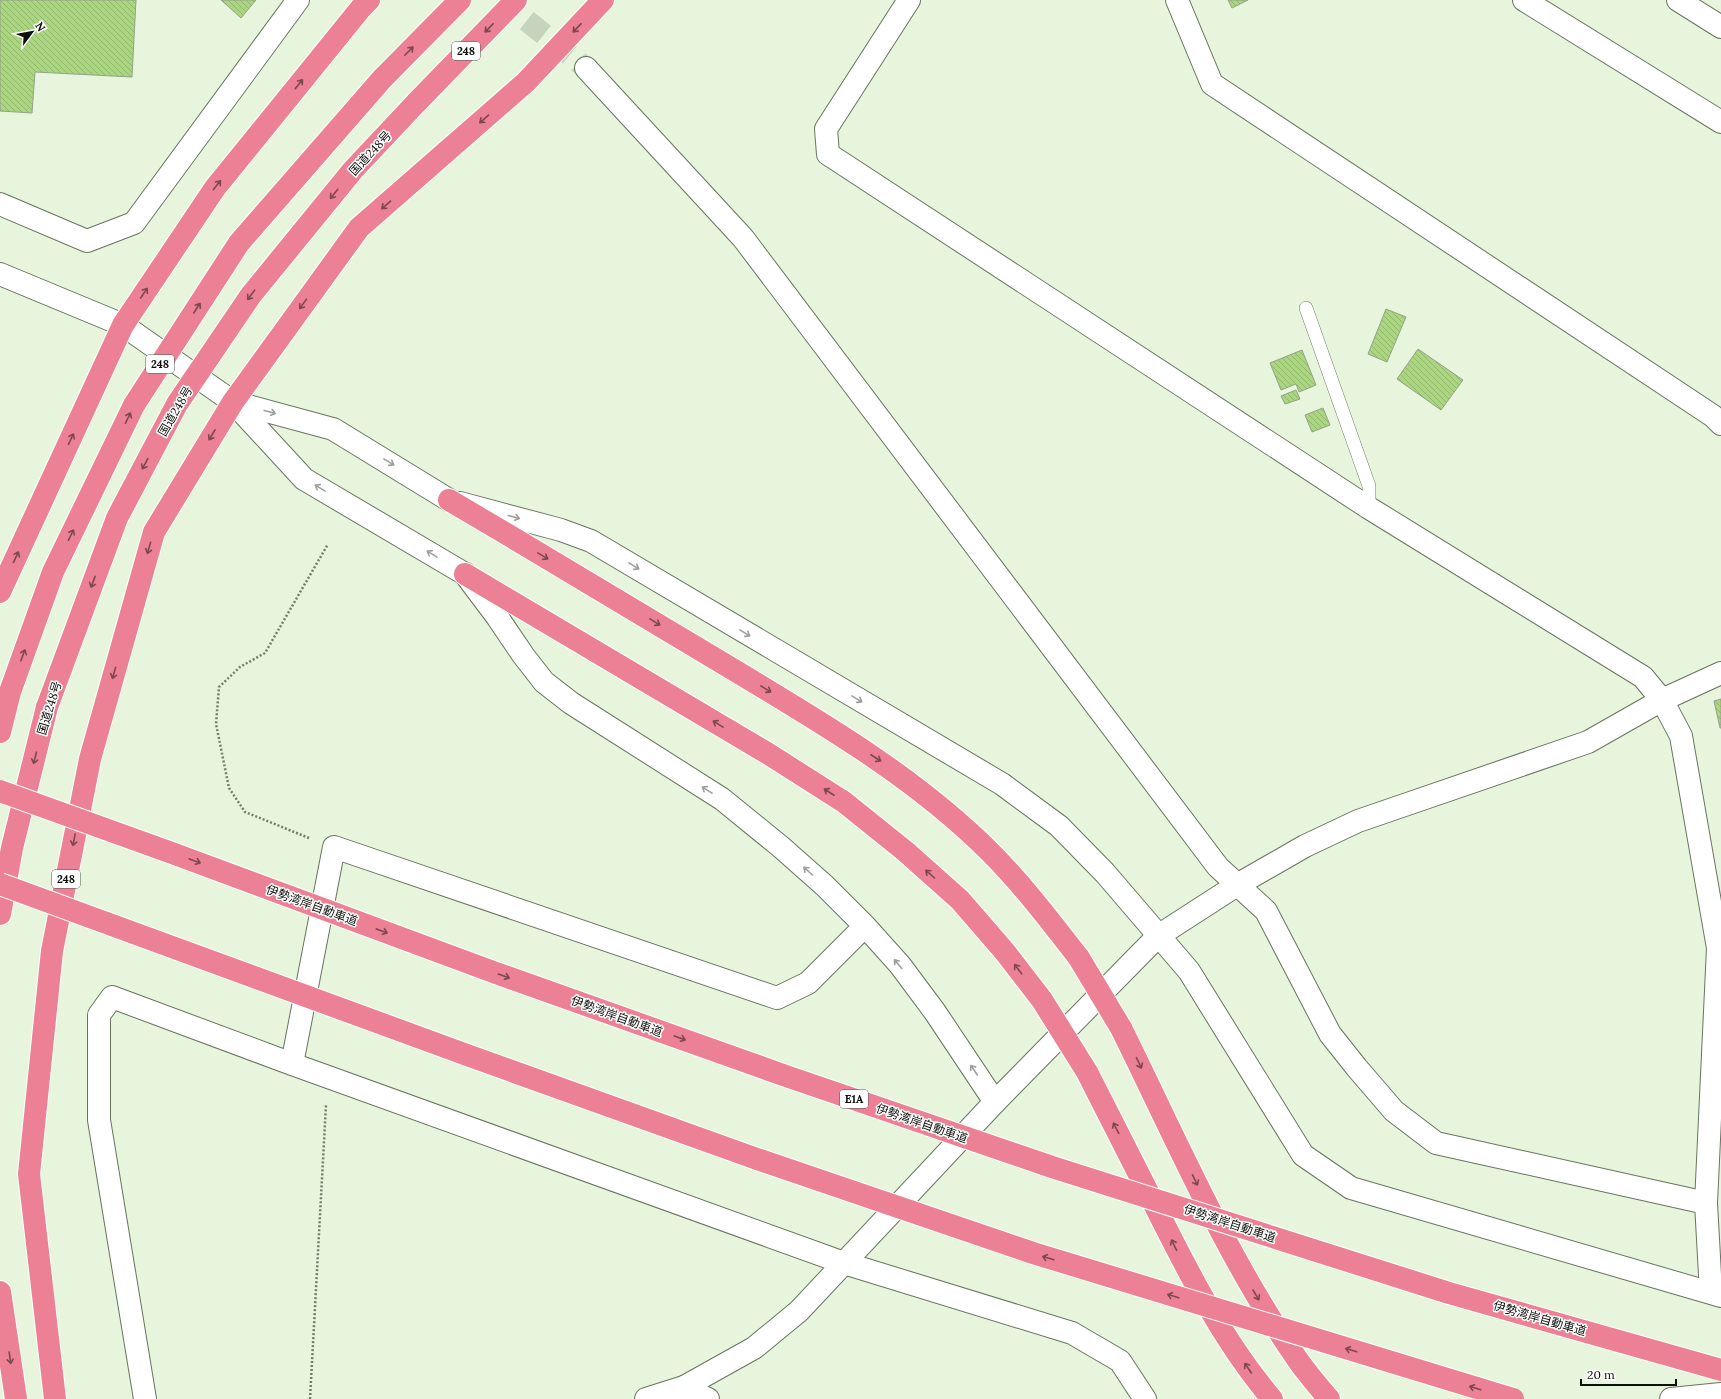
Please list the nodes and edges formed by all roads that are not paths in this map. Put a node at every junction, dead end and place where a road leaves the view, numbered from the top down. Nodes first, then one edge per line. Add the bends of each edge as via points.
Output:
1 (298, 0) edge
2 (369, 0) edge
3 (460, 0) edge
4 (516, 0) edge
5 (603, 0) edge
6 (909, 0) edge
7 (1177, 0) edge
8 (1524, 0) edge
9 (1678, 0) edge
10 (1721, 27) edge
11 (586, 68) tunnel mouth
12 (1721, 122) edge
13 (0, 204) edge
14 (0, 274) edge
15 (1306, 308) dead end
16 (123, 325) junction
17 (233, 402) junction
18 (1721, 424) edge
19 (450, 500) junction
20 (1370, 508) junction
21 (465, 574) junction
22 (0, 592) edge
23 (1721, 673) edge
24 (1662, 700) junction
25 (0, 732) edge
26 (0, 777) edge
27 (0, 792) edge
28 (172, 853) junction
29 (0, 884) edge
30 (1237, 885) junction
31 (0, 914) edge
32 (865, 926) junction
33 (1158, 936) junction
34 (292, 1064) junction
35 (995, 1102) junction
36 (1706, 1203) junction
37 (844, 1263) junction
38 (0, 1292) edge
39 (1716, 1295) edge
40 (1721, 1370) edge
41 (684, 1387) junction
42 (54, 1393) edge
43 (1721, 1394) edge
44 (16, 1399) edge
45 (145, 1399) edge
46 (646, 1399) edge
47 (708, 1399) edge
48 (1144, 1399) edge
49 (1272, 1399) edge
50 (1329, 1399) edge
51 (1513, 1399) edge
52 (1671, 1399) edge

1 - 13 street via 134,223 87,241
16 -> 2 highway via 215,188
25 -> 3 highway, 248, bridge via 10,692 53,572 134,405 239,243 382,79
4 -> 31 highway, 国道248号 / 248, bridge via 353,170 251,295 177,404 117,518 47,707 12,848
5 -> 17 highway, 248 via 526,82 359,228
6 - 20 street via 826,129 828,154
7 - 18 street via 1212,84 1713,416
8 - 12 street
9 - 10 street
11 - 30 street via 743,238 1218,867
14 - 16 street
15 - 20 lane via 1369,486
16 - 17 street
22 -> 16 highway
17 -> 19 street via 333,429
21 -> 17 street via 304,479
17 -> 42 highway, 248 via 154,532 90,759 52,951 29,1174
19 -> 33 street via 561,530 591,542 1002,784 1059,826 1105,873
19 -> 50 highway, bridge via 881,761 990,852 1037,904 1079,958 1121,1028 1220,1231 1256,1297 1296,1358
20 - 24 street via 1643,677
32 -> 21 street via 825,886 722,799 571,703 544,682
49 -> 21 highway, bridge via 1219,1326 1087,1072 1042,1000 960,900 844,802 767,753
23 - 24 street
24 - 30 street via 1588,742 1358,821 1305,846
24 - 36 street via 1681,736 1718,948
26 - 28 highway, bridge
27 - 28 highway, 伊勢湾岸自動車道 / E1A, bridge
28 -> 40 highway, 伊勢湾岸自動車道 / E1A, bridge via 511,978 1052,1167 1449,1293
51 -> 29 highway, bridge via 1033,1254 511,1071
30 - 33 street
30 - 36 street via 1266,911 1330,1034 1394,1111 1436,1144
32 - 34 street via 808,983 777,998 334,847
35 -> 32 street via 935,1012 900,965
33 - 35 street
33 - 39 street via 1189,971 1303,1156 1351,1188
34 - 37 street
34 - 45 street via 112,997 100,1015 99,1120
35 - 37 street
36 - 39 street
37 - 41 street via 798,1311 754,1348
37 - 48 street via 1072,1333 1120,1361
38 -> 44 highway
41 - 46 street
41 - 47 street
43 - 52 street

